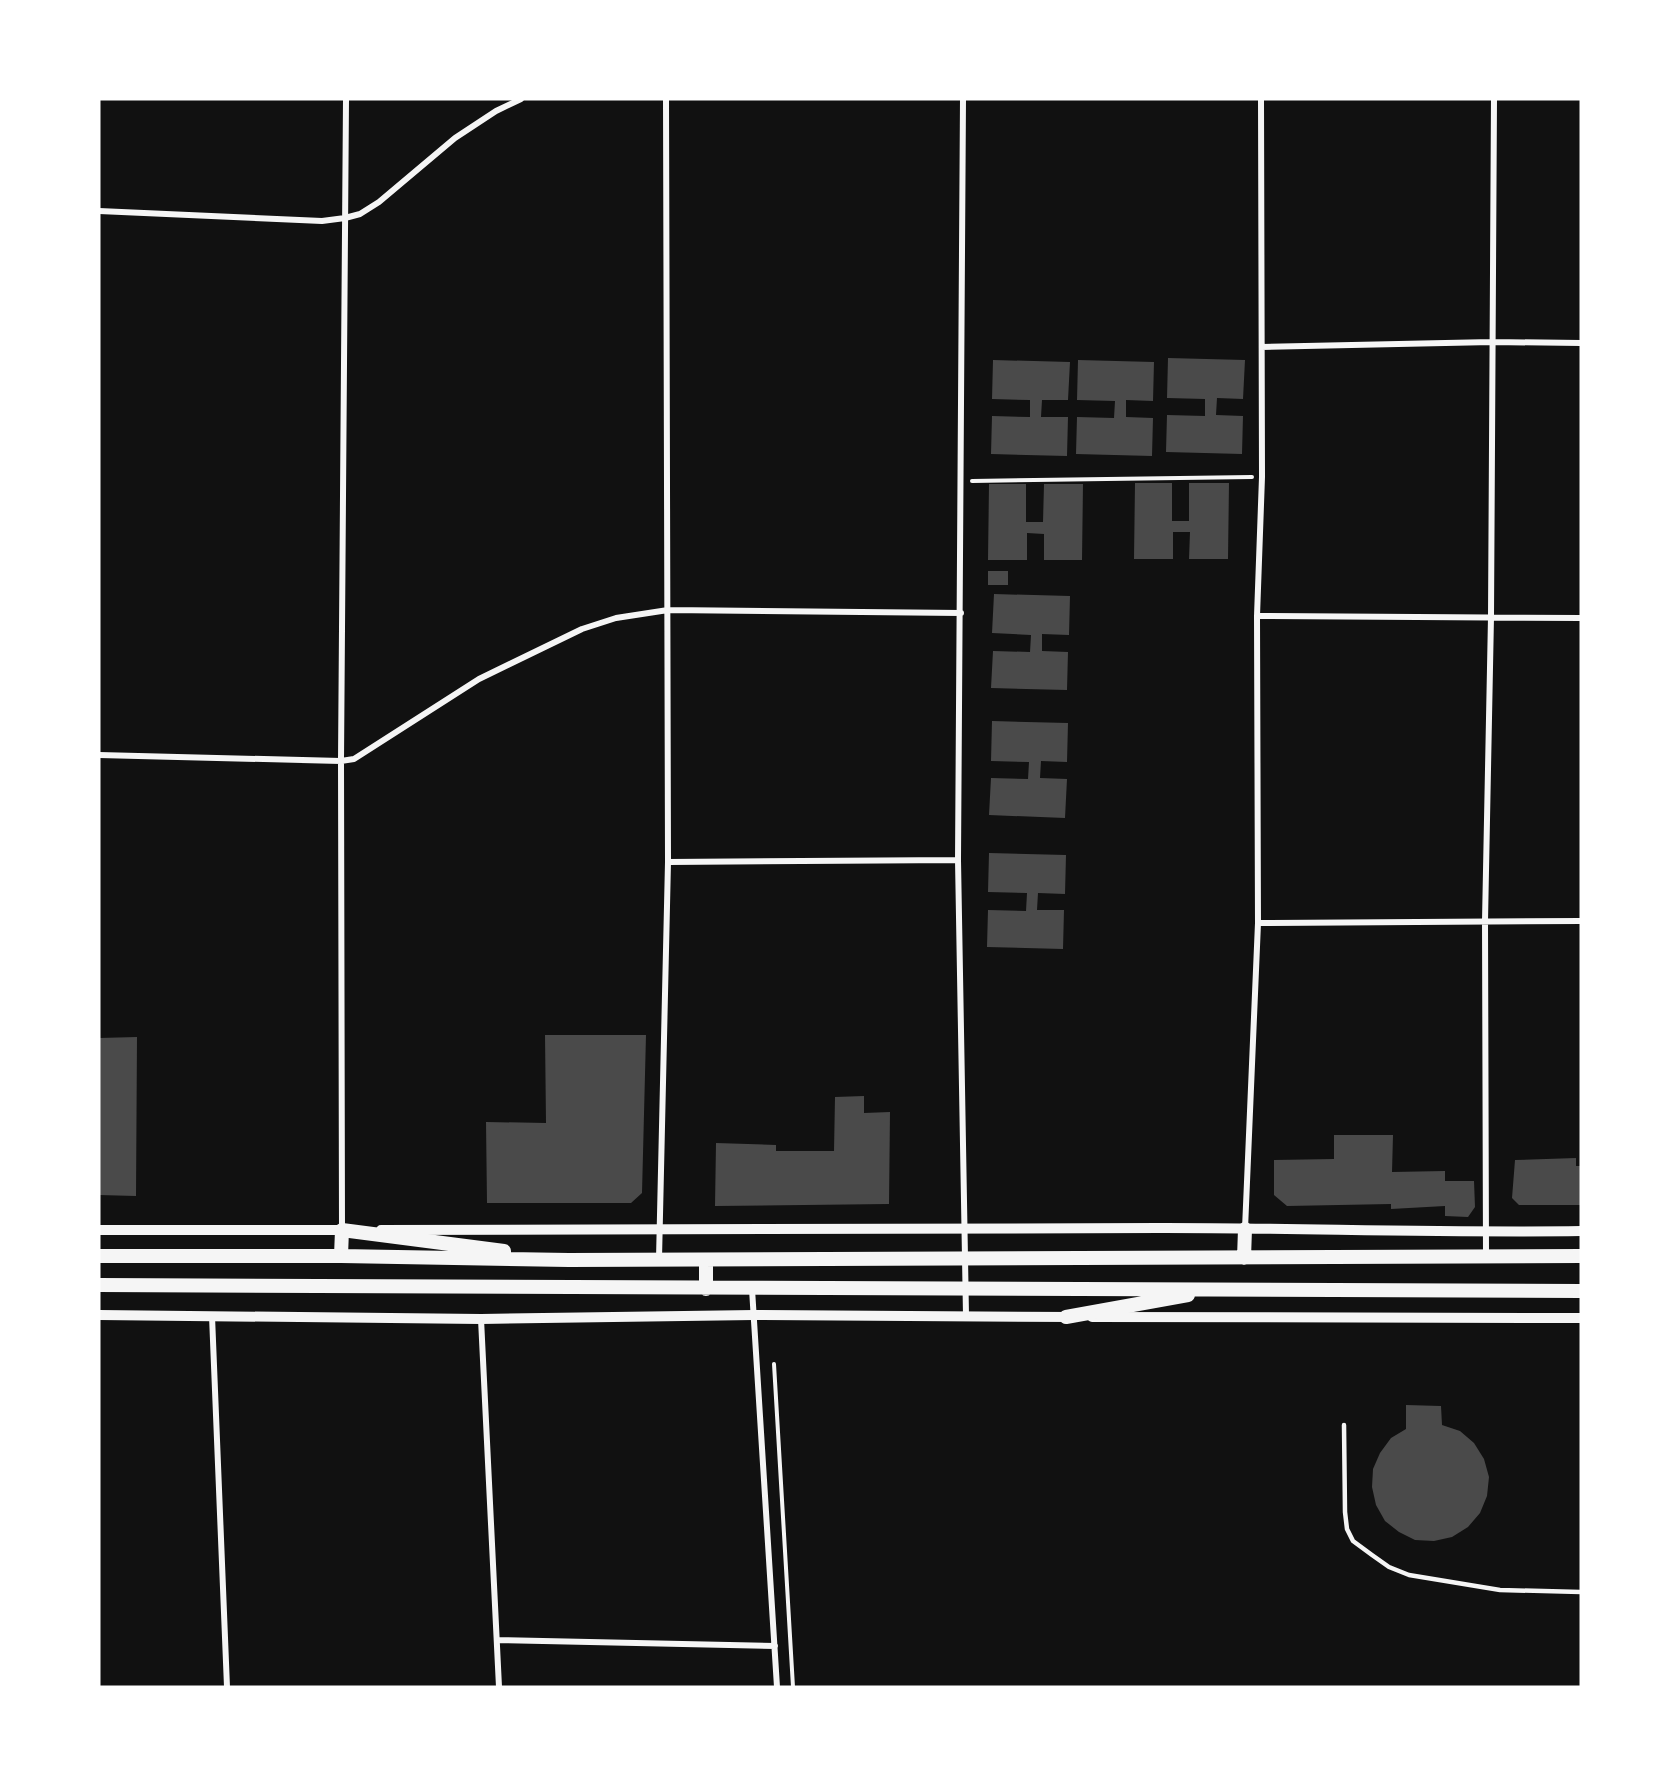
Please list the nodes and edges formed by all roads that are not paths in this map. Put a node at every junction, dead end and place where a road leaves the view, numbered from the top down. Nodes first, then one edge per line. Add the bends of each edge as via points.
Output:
1 (346, 99) edge
2 (521, 99) edge
3 (666, 99) edge
4 (963, 99) edge
5 (1261, 99) edge
6 (1494, 99) edge
7 (99, 211) edge
8 (345, 218) junction
9 (1492, 342) junction
10 (1581, 343) edge
11 (1262, 347) junction
12 (668, 610) junction
13 (961, 613) junction
14 (1257, 616) junction
15 (1491, 617) junction
16 (1581, 618) edge
17 (99, 755) edge
18 (341, 760) junction
19 (958, 860) junction
20 (668, 862) junction
21 (1485, 921) junction
22 (1581, 921) edge
23 (1258, 923) junction
24 (1245, 1229) junction
25 (99, 1230) edge
26 (342, 1230) junction
27 (660, 1231) junction
28 (964, 1231) junction
29 (1581, 1231) edge
30 (1485, 1232) junction
31 (99, 1256) edge
32 (341, 1256) junction
33 (1486, 1257) junction
34 (1581, 1257) edge
35 (965, 1258) junction
36 (1244, 1258) junction
37 (569, 1260) junction
38 (659, 1260) junction
39 (706, 1260) junction
40 (99, 1285) edge
41 (706, 1289) junction
42 (752, 1289) junction
43 (1226, 1289) junction
44 (966, 1290) junction
45 (1581, 1291) edge
46 (99, 1315) edge
47 (754, 1315) junction
48 (966, 1315) junction
49 (212, 1316) junction
50 (1066, 1317) junction
51 (481, 1318) junction
52 (1581, 1318) edge
53 (1344, 1425) dead end
54 (1581, 1592) edge
55 (497, 1640) junction
56 (775, 1646) junction
57 (227, 1687) edge
58 (499, 1687) edge
59 (777, 1687) edge

1 - 8 street
2 - 8 street via 455,138 379,202
3 - 12 street
4 - 13 street
5 - 11 street
6 - 9 street
7 - 8 street via 322,221
8 - 18 street
9 - 10 street
9 - 11 street
9 - 15 street
11 - 14 street
12 - 13 street
12 - 18 street via 616,618 582,629 479,679 354,759
12 - 20 street
13 - 19 street
14 - 15 street
14 - 23 street
15 - 16 street
15 - 21 street
17 - 18 street
18 - 26 street
19 - 20 street
19 - 28 street
20 - 27 street
21 - 22 street
21 - 23 street
21 - 30 street
23 - 24 street
24 - 28 street
24 - 30 street
24 - 36 main road
25 - 26 street
26 - 27 street
26 - 32 main road
26 - 37 main road
27 - 28 street
27 - 38 street
28 - 35 street
29 - 30 street
30 - 33 street
31 - 32 main road
32 - 37 main road
33 - 34 main road
33 - 36 main road
35 - 36 main road
35 - 39 main road
35 - 44 street
37 - 38 main road
38 - 39 main road
39 - 41 main road
40 - 41 main road
41 - 42 main road
42 - 44 main road
42 - 47 street
43 - 44 main road
43 - 45 main road
43 - 50 main road
44 - 48 street
46 - 49 street
47 - 48 street
47 - 51 street
47 - 56 street
48 - 50 street
49 - 51 street
49 - 57 street
50 - 52 street
51 - 55 street
53 - 54 lane via 1347,1529 1353,1541 1371,1555 1409,1575 1500,1590
55 - 56 street
55 - 58 street
56 - 59 street

